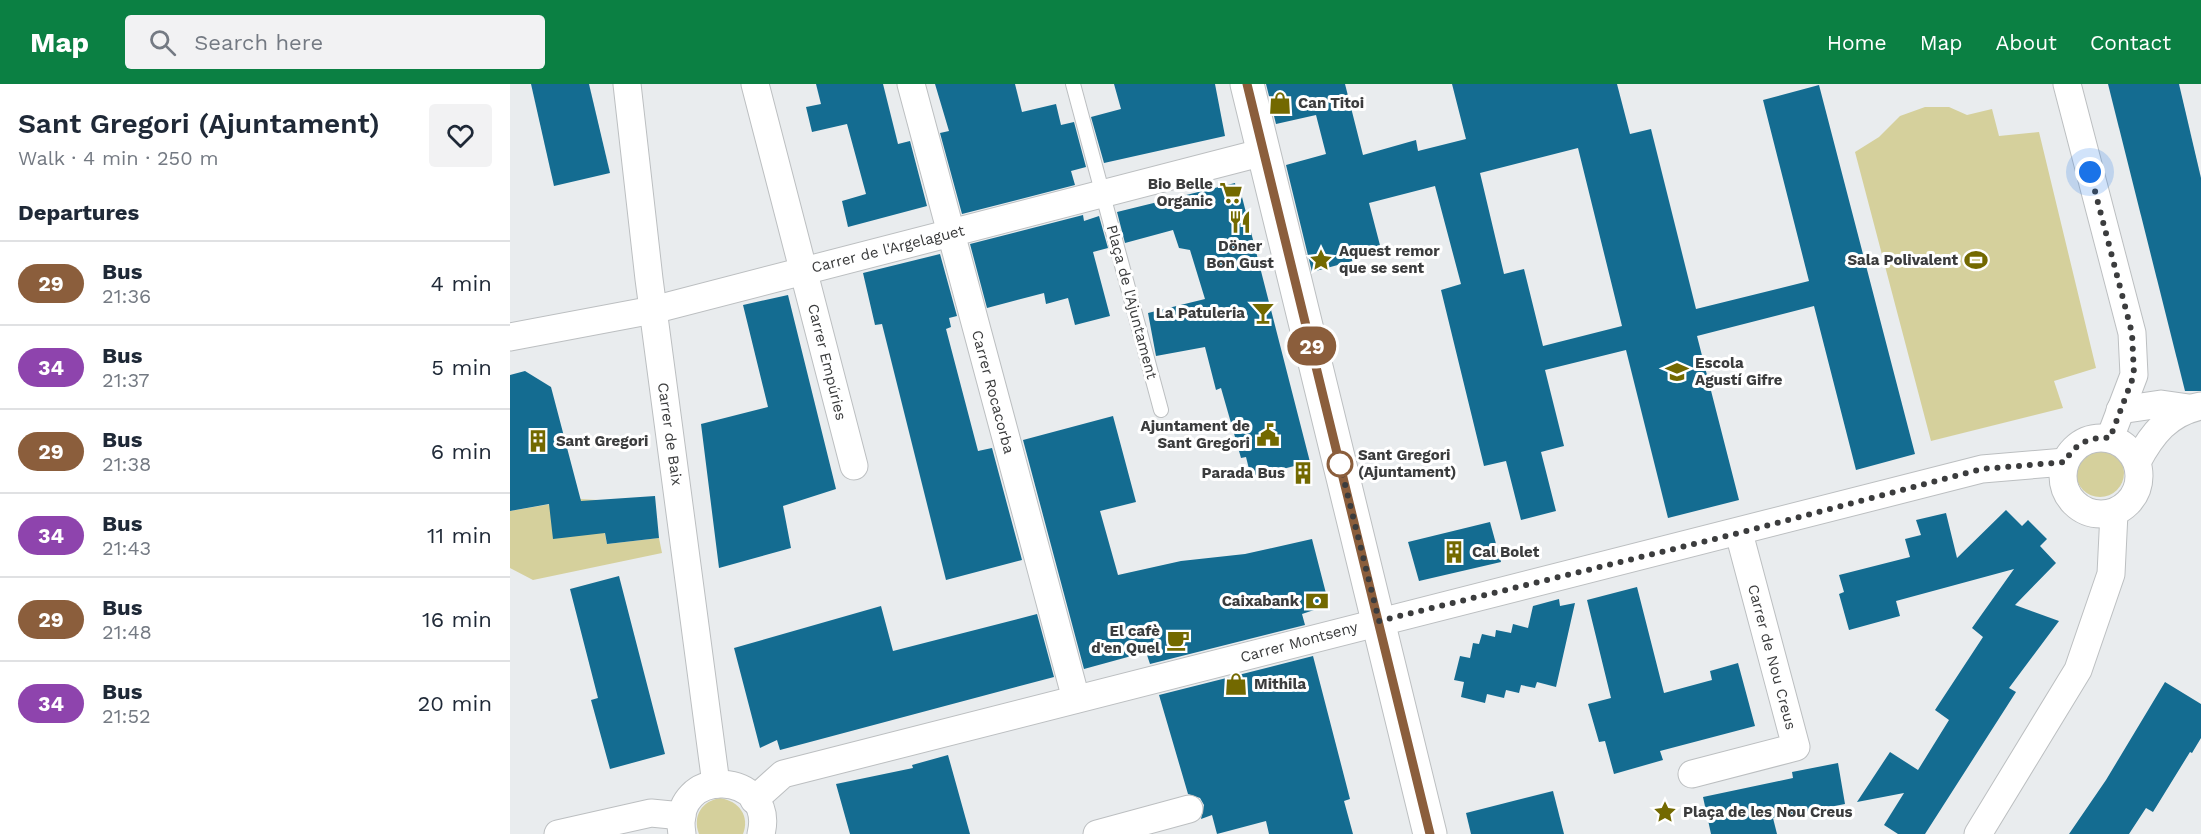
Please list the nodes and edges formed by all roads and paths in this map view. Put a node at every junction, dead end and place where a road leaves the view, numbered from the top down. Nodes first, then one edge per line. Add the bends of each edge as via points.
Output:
1 (627, 84) edge
2 (755, 84) edge
3 (911, 84) edge
4 (1073, 84) edge
5 (1247, 84) edge
6 (2067, 84) edge
7 (1264, 152) junction
8 (1102, 195) junction
9 (950, 234) junction
10 (804, 271) junction
11 (653, 310) junction
12 (510, 337) edge
13 (2195, 407) edge
14 (1161, 410) dead end
15 (2120, 410) junction
16 (2110, 438) junction
17 (2065, 462) junction
18 (2137, 462) junction
19 (854, 466) dead end
20 (2114, 513) junction
21 (1739, 533) junction
22 (1379, 621) junction
23 (1076, 699) junction
24 (1692, 774) dead end
25 (716, 784) junction
26 (754, 800) junction
27 (1189, 809) dead end
28 (682, 825) edge
29 (558, 834) edge
30 (761, 834) edge
31 (1097, 834) edge
32 (1430, 834) edge
33 (1978, 834) edge

1 - 11 street, Carrer de Baix
2 - 10 street, Carrer Empúries
3 - 9 street, Carrer Rocacorba
4 - 8 lane, Plaça de l'Ajuntament
5 - 7 main road
6 - 15 street via 2132,333 2134,375
7 - 8 street, Carrer de l'Argelaguet
7 - 22 main road
8 - 9 street, Carrer de l'Argelaguet
8 - 14 lane, Plaça de l'Ajuntament
9 - 10 street, Carrer de l'Argelaguet
9 - 23 street, Carrer Rocacorba
10 - 11 street, Carrer de l'Argelaguet
10 - 19 street, Carrer Empúries
11 - 12 street, Carrer de l'Argelaguet
11 - 25 street, Carrer de Baix
13 - 15 street via 2161,405
13 - 18 street via 2166,421 2151,436
15 - 16 street
16 - 17 street via 2094,438 2080,444
16 - 18 street via 2131,451
17 - 20 street via 2063,483 2073,503 2092,513
17 - 21 street, Carrer Montseny via 1982,469
18 - 20 street via 2139,474 2133,498
20 - 33 street via 2112,574 2079,670
21 - 22 street, Carrer Montseny
21 - 24 street, Carrer de Nou Creus via 1796,747
22 - 23 street, Carrer Montseny
22 - 32 main road
23 - 26 street, Carrer Montseny via 783,774
25 - 26 street via 740,787
25 - 28 street via 694,794 686,804
26 - 30 street via 762,816
27 - 31 street
28 - 29 street via 651,813

